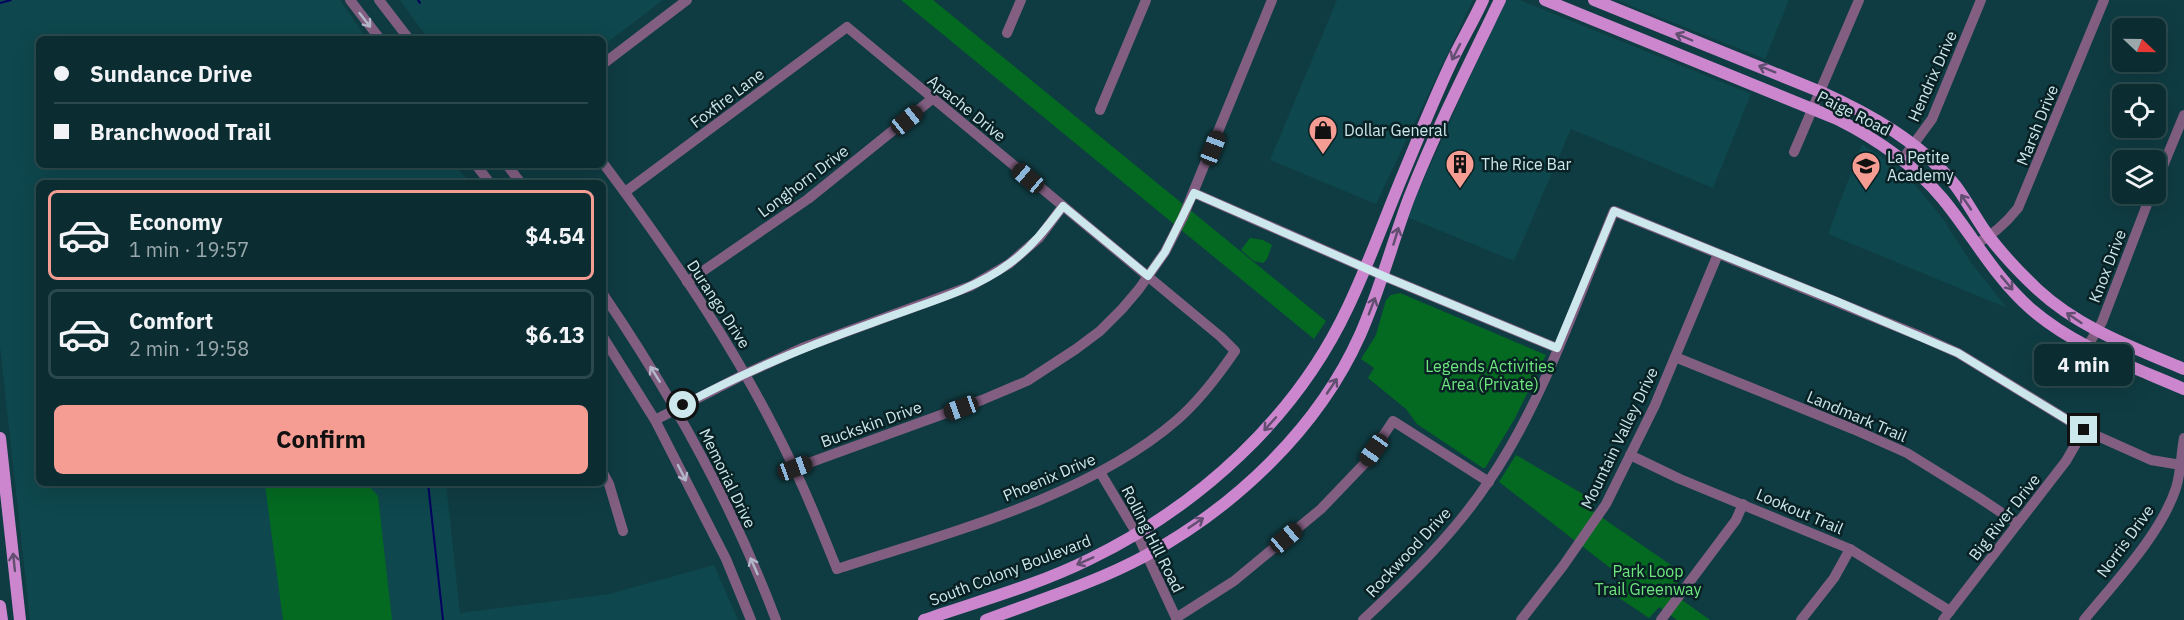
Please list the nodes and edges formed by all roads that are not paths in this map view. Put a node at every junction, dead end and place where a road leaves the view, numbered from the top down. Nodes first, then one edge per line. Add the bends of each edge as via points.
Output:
1 (350, 0) edge
2 (379, 0) edge
3 (687, 0) edge
4 (1021, 0) edge
5 (1146, 0) edge
6 (1272, 0) edge
7 (1483, 0) edge
8 (1500, 0) edge
9 (1545, 0) edge
10 (1594, 0) edge
11 (1859, 0) edge
12 (1981, 0) edge
13 (2104, 0) edge
14 (846, 27) joint
15 (1662, 28) junction
16 (1007, 33) dead end
17 (378, 36) edge
18 (404, 36) edge
19 (1655, 45) junction
20 (606, 62) edge
21 (1462, 77) junction
22 (1443, 81) junction
23 (1821, 92) junction
24 (932, 99) junction
25 (1100, 110) dead end
26 (1813, 110) junction
27 (2184, 115) edge
28 (1913, 145) junction
29 (1414, 149) junction
30 (1794, 152) dead end
31 (1427, 155) junction
32 (2166, 159) edge
33 (1902, 160) junction
34 (606, 167) edge
35 (478, 168) edge
36 (488, 180) edge
37 (625, 192) junction
38 (1194, 193) junction
39 (2147, 204) edge
40 (1063, 206) junction
41 (1990, 237) junction
42 (1976, 244) junction
43 (1718, 254) junction
44 (1365, 267) junction
45 (1148, 276) junction
46 (1383, 276) junction
47 (687, 282) junction
48 (606, 299) edge
49 (2097, 331) junction
50 (606, 342) edge
51 (2087, 347) junction
52 (1557, 348) junction
53 (1235, 351) joint
54 (1675, 357) junction
55 (2184, 369) edge
56 (745, 374) junction
57 (2184, 389) edge
58 (677, 408) junction
59 (655, 420) junction
60 (2084, 430) junction
61 (0, 438) edge
62 (2184, 438) edge
63 (1630, 455) junction
64 (2181, 465) junction
65 (795, 468) junction
66 (1101, 472) junction
67 (606, 478) edge
68 (1489, 482) junction
69 (1743, 504) junction
70 (2017, 523) junction
71 (623, 531) dead end
72 (1137, 534) junction
73 (1850, 549) junction
74 (1147, 555) junction
75 (837, 569) joint
76 (0, 607) edge
77 (1950, 611) junction
78 (1176, 619) edge
79 (2, 620) edge
80 (20, 620) edge
81 (751, 620) edge
82 (776, 620) edge
83 (924, 620) edge
84 (986, 620) edge
85 (1363, 620) edge
86 (1521, 620) edge
87 (1661, 620) edge
88 (1801, 620) edge
89 (1943, 620) edge
90 (2085, 620) edge

1 -> 17 street
2 - 18 street
3 - 20 street
4 - 16 street
5 - 25 street
6 - 38 street, Buckskin Drive
7 -> 22 main road, South Colony Boulevard
8 - 21 main road
9 - 19 main road, Paige Road
10 - 15 main road, Paige Road
11 - 23 street
12 - 28 street, Hendrix Drive via 1932,119
13 - 41 street, Marsh Drive via 2018,208
14 - 24 street, Apache Drive
14 - 37 street, Foxfire Lane
15 - 19 main road
23 -> 15 main road, Paige Road
19 - 26 main road, Paige Road
21 - 22 main road
21 - 31 main road
22 - 29 main road, South Colony Boulevard
23 - 26 street
23 - 28 main road, Paige Road
24 - 40 street, Apache Drive
24 - 47 street, Longhorn Drive via 808,199
26 - 30 street
26 - 33 main road, Paige Road via 1870,136
27 - 32 street
28 - 33 street, Hendrix Drive
41 -> 28 main road, Paige Road via 1956,186
29 - 31 main road
29 - 44 main road, South Colony Boulevard
46 -> 31 main road
33 - 42 main road, Paige Road via 1925,179
34 - 37 street, Durango Drive
35 - 36 street
37 - 47 street, Durango Drive
38 - 44 street
38 - 45 street, Buckskin Drive via 1165,252
39 - 49 street, Knox Drive
40 - 45 street, Apache Drive
40 - 56 street via 1039,238 1010,264 970,286 802,348
41 - 42 street, Marsh Drive
49 -> 41 main road, Paige Road via 2037,290
42 -> 51 main road, Paige Road via 2030,308
43 - 52 street, Rockwood Drive via 1614,211
43 - 54 street, Mountain Valley Drive
43 - 60 street via 1958,353
44 - 46 street
44 -> 72 main road, South Colony Boulevard via 1335,333 1278,416 1210,483
45 - 53 street, Apache Drive
45 - 65 street, Buckskin Drive via 1100,331 1027,381
46 - 52 street
74 -> 46 main road via 1238,492 1303,427 1339,376
47 - 56 street, Durango Drive
58 -> 48 street, Memorial Drive
49 - 51 street, Knox Drive
49 - 55 main road, Paige Road
50 - 59 street
51 - 57 main road, Paige Road
52 - 68 street, Rockwood Drive via 1527,416
53 - 66 street, Phoenix Drive via 1214,381 1177,420
54 - 63 street, Mountain Valley Drive
54 - 70 street, Landmark Trail via 1907,453
56 - 58 street
56 - 65 street, Durango Drive
58 - 59 street
82 -> 58 street, Memorial Drive via 715,478
59 -> 81 street via 726,559
60 - 64 street via 2151,460
60 - 70 street, Big River Drive
80 -> 61 main road
62 - 64 street, Norris Drive
63 - 69 street, Lookout Trail
63 - 86 street, Mountain Valley Drive via 1590,529
64 - 90 street, Norris Drive via 2177,486 2160,521
65 - 75 street, Durango Drive
66 - 72 street, Rolling Hill Road
66 - 75 street, Phoenix Drive via 956,531
67 - 71 street
68 - 78 street via 1393,421 1365,463 1321,509 1234,581
68 - 85 street, Rockwood Drive via 1444,540
69 - 73 street, Lookout Trail
69 - 87 street via 1736,520
70 - 77 street, Big River Drive
72 - 74 street, Rolling Hill Road
72 -> 83 main road, South Colony Boulevard via 1063,571
73 - 77 street, Lookout Trail
73 - 88 street via 1834,578
74 - 78 street, Rolling Hill Road
74 - 84 main road
76 - 79 main road
77 - 89 street, Big River Drive

